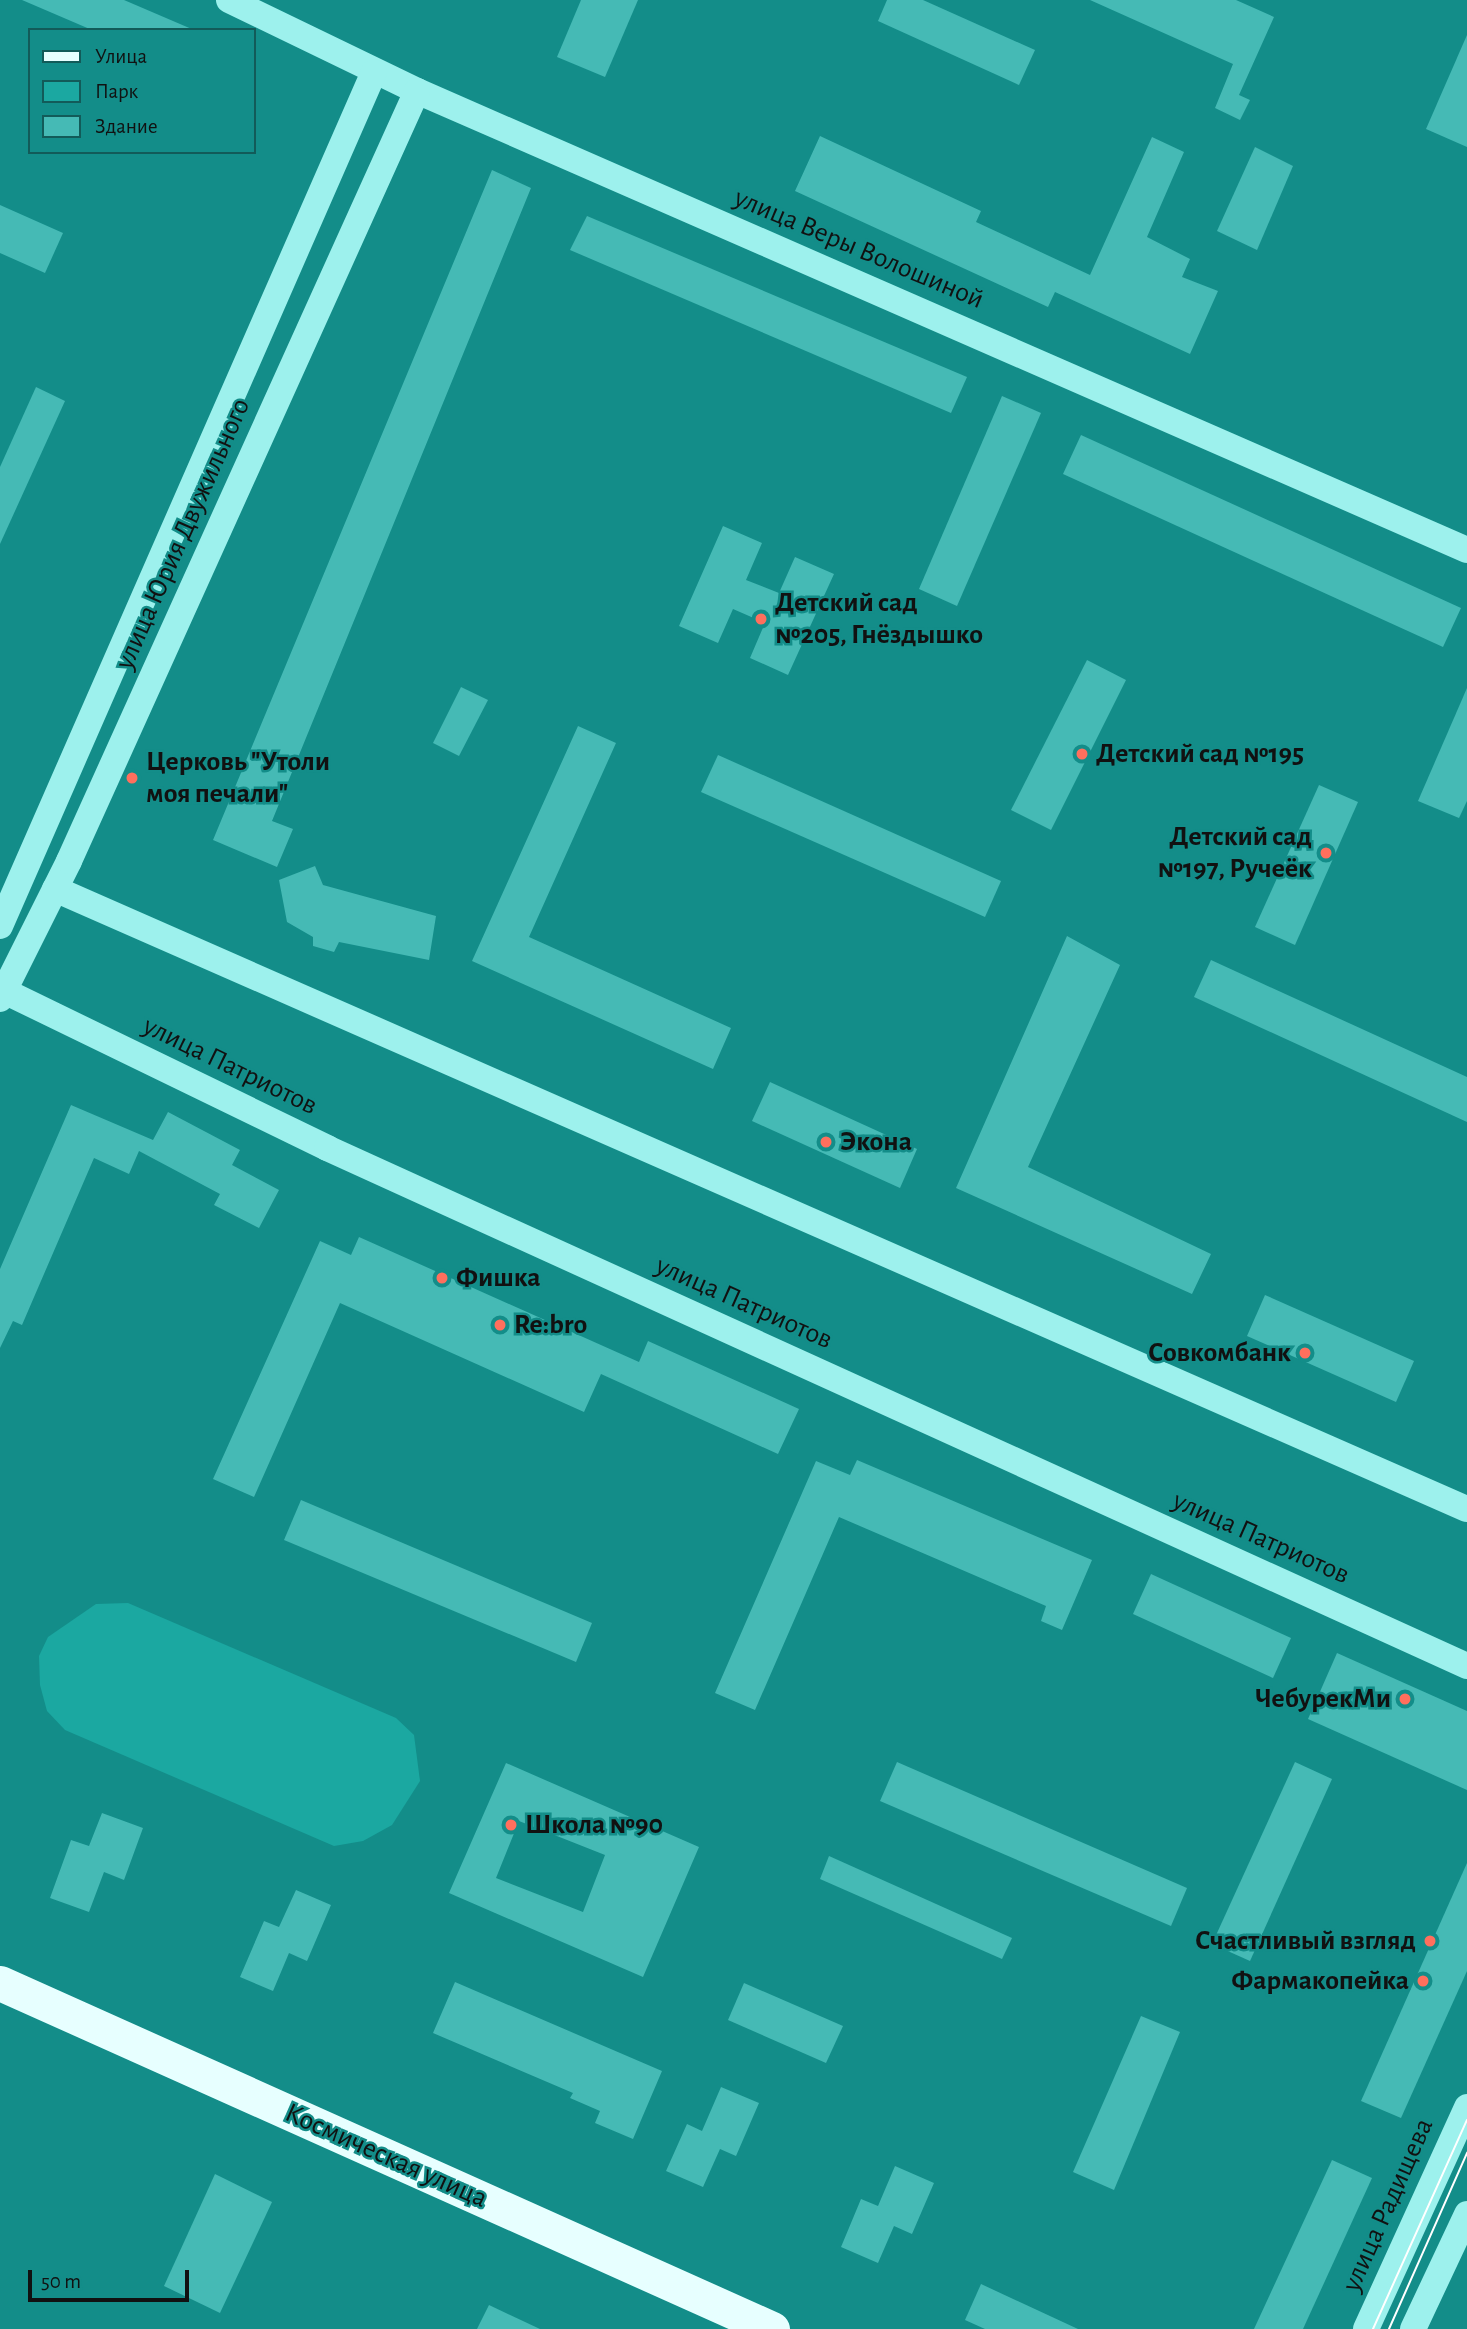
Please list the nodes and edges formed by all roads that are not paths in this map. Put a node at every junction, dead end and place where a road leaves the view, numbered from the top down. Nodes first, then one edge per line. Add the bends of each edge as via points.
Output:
1 (229, 0) edge
2 (374, 72) junction
3 (416, 91) junction
4 (245, 370) junction
5 (283, 389) junction
6 (1467, 550) edge
7 (55, 889) junction
8 (0, 926) edge
9 (1, 994) edge
10 (1467, 1510) edge
11 (1467, 1666) edge
12 (0, 1983) edge
13 (1467, 2108) edge
14 (1467, 2214) edge
15 (772, 2329) edge
16 (1366, 2329) edge
17 (1413, 2329) edge

1 - 2 street, улица Веры Волошиной
2 - 3 street, улица Веры Волошиной
2 - 4 street, улица Юрия Двужильного
3 - 5 street, улица Юрия Двужильного
3 - 6 street, улица Веры Волошиной
4 - 5 street
4 - 8 street, улица Юрия Двужильного
5 - 7 street, улица Юрия Двужильного
7 - 9 street, улица Юрия Двужильного
7 - 10 street
9 - 11 street, улица Патриотов via 339,1154
12 - 15 main road, Космическая улица
13 - 16 street, улица Радищева
14 - 17 street

